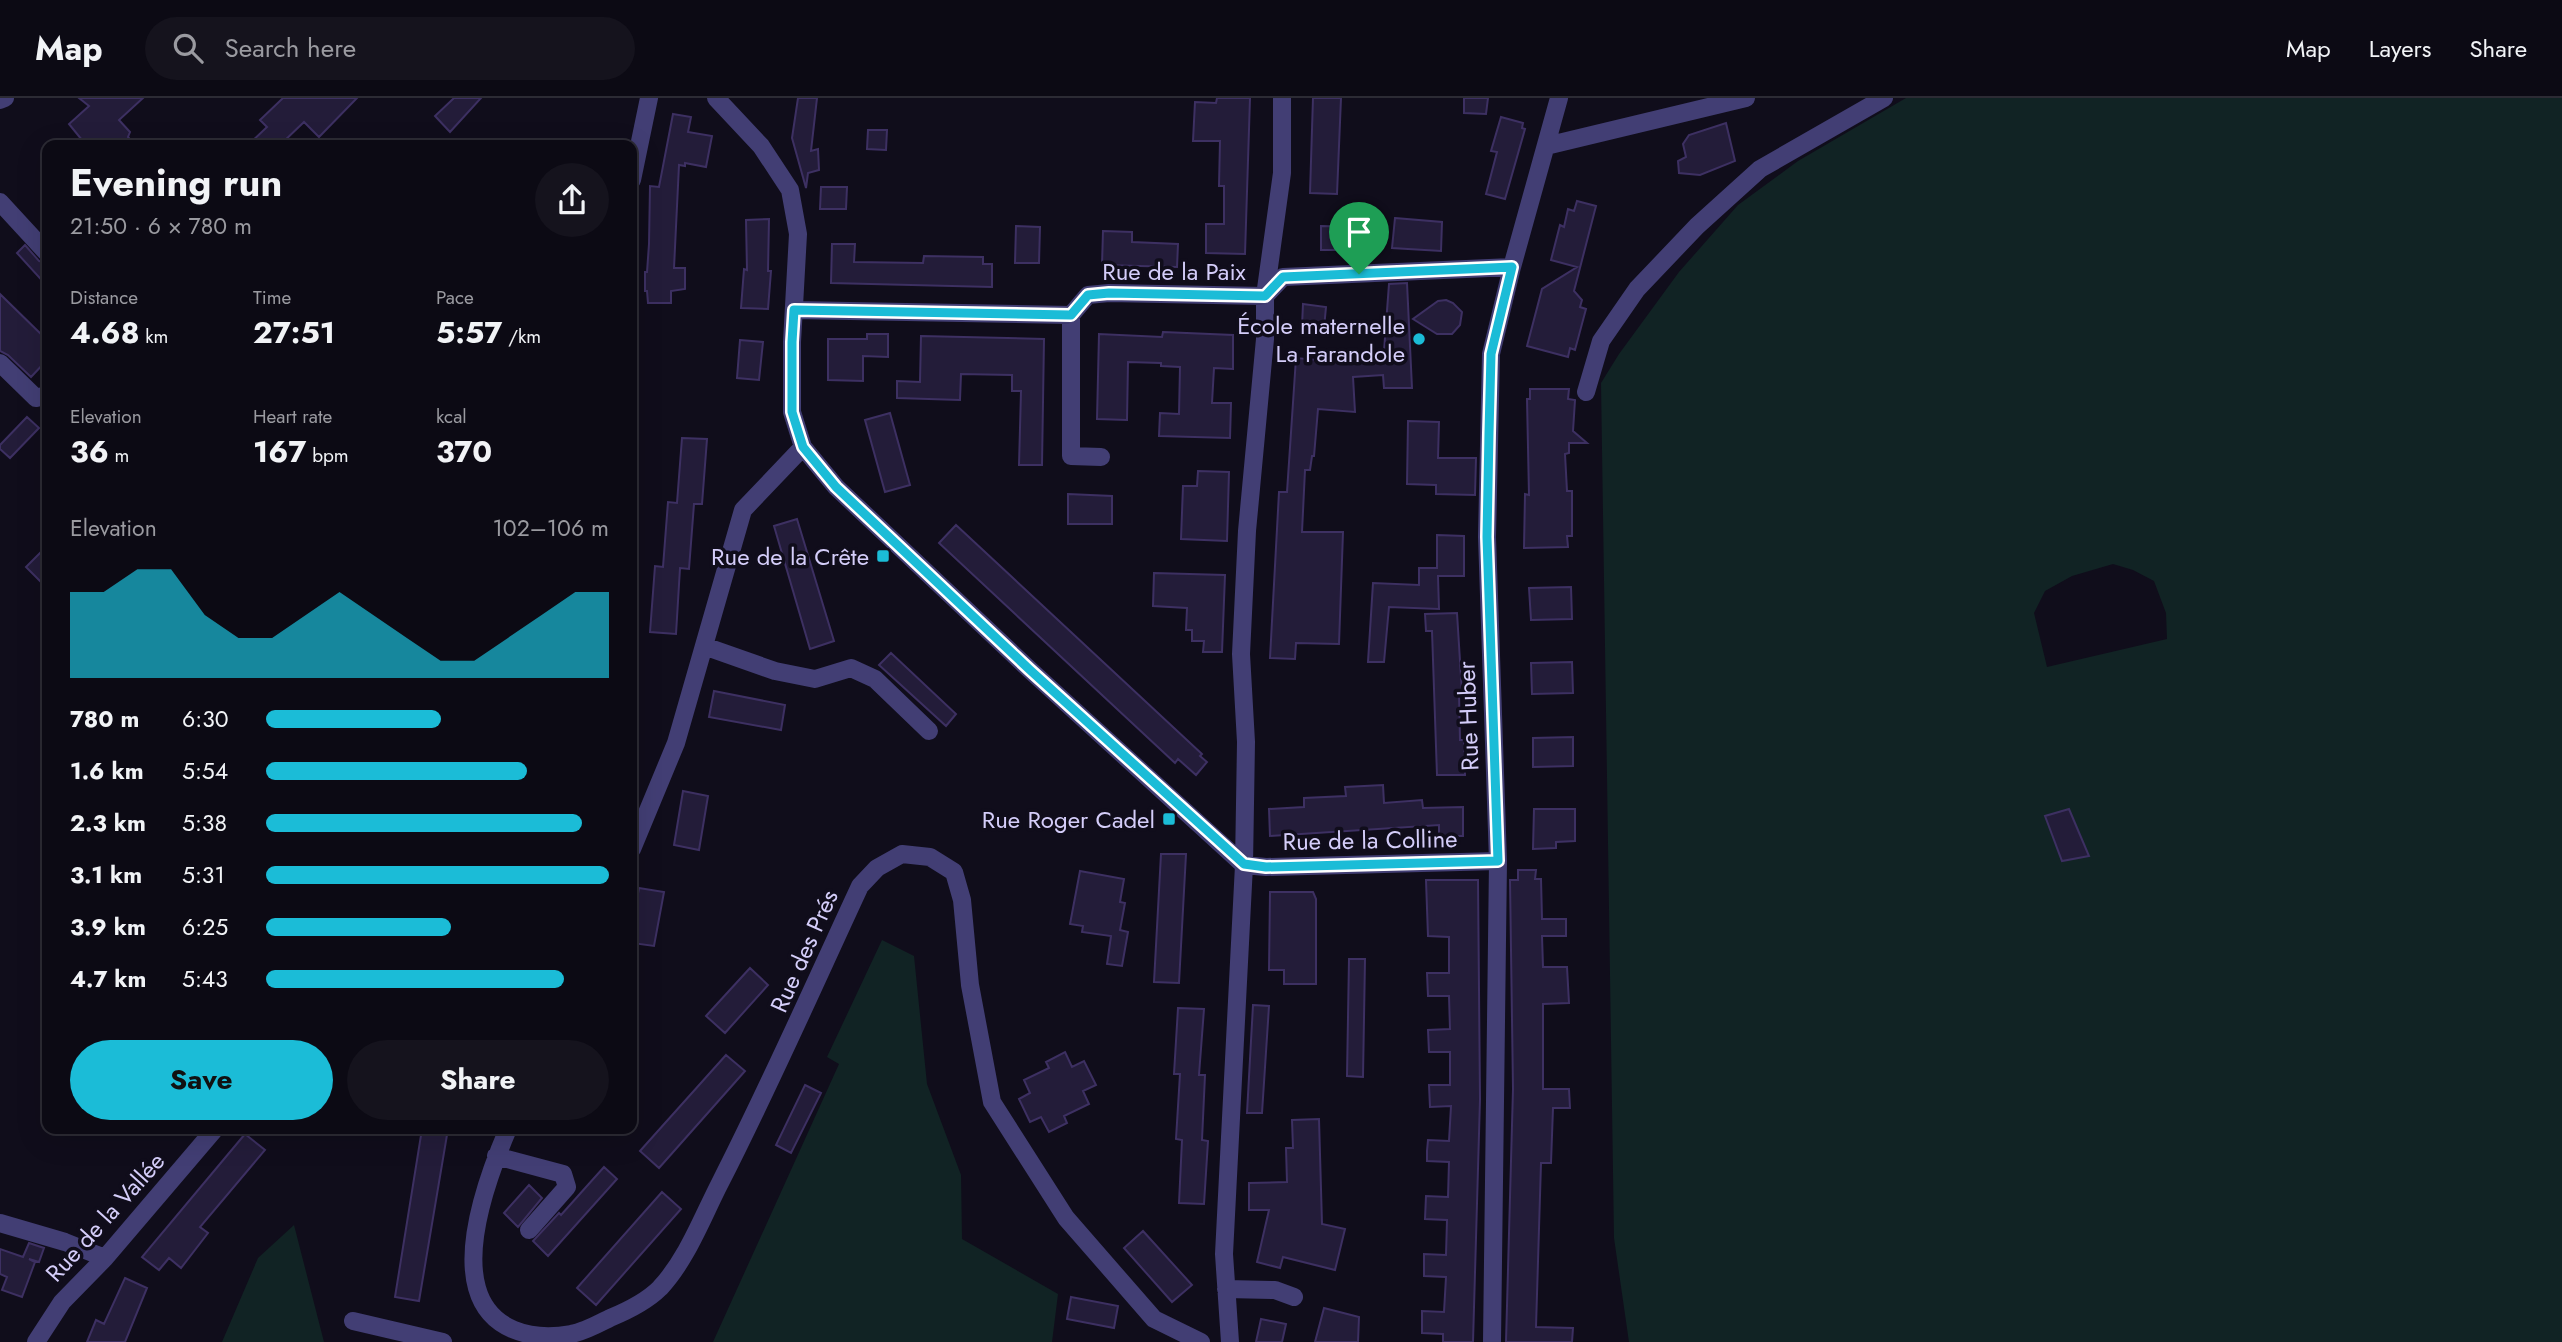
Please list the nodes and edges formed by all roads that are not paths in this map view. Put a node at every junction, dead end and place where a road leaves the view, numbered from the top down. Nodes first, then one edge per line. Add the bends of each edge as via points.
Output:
1 (649, 98) edge
2 (716, 98) edge
3 (1282, 98) edge
4 (1559, 98) edge
5 (1746, 98) edge
6 (1884, 98) edge
7 (1546, 146) junction
8 (637, 156) edge
9 (0, 202) edge
10 (42, 248) edge
11 (1512, 267) junction
12 (1265, 296) junction
13 (794, 310) junction
14 (1071, 315) junction
15 (0, 363) edge
16 (1586, 392) dead end
17 (42, 396) edge
18 (803, 447) junction
19 (1101, 457) dead end
20 (704, 646) junction
21 (929, 731) dead end
22 (637, 837) edge
23 (1498, 861) junction
24 (1244, 864) junction
25 (211, 1134) edge
26 (506, 1134) edge
27 (496, 1156) junction
28 (0, 1223) edge
29 (529, 1230) dead end
30 (104, 1258) junction
31 (1226, 1289) junction
32 (1294, 1297) dead end
33 (353, 1321) dead end
34 (551, 1339) edge
35 (36, 1342) edge
36 (443, 1342) edge
37 (1201, 1342) edge
38 (1230, 1342) edge
39 (1492, 1342) edge

1 - 8 street
2 - 13 street via 761,146 790,190 798,234
3 - 12 street via 1282,173
4 - 7 street, Rue Huber
5 - 7 street
6 - 16 street via 1760,169 1697,226 1637,289 1601,341
7 - 11 street, Rue Huber
9 - 10 street
11 - 12 street, Rue de la Paix via 1283,277
11 - 23 street, Rue Huber via 1491,354 1489,433 1487,537
12 - 14 street, Rue de la Paix via 1088,295
12 - 24 street via 1241,654 1246,742
13 - 14 street
13 - 18 street via 792,412
14 - 19 street via 1071,456
15 - 17 street via 36,398
18 - 20 street via 743,510
18 - 24 street via 836,487
20 - 21 street via 775,671 815,679 851,668 874,679
20 - 22 street via 676,743
23 - 24 street, Rue de la Colline
23 - 39 street, Rue Huber
24 - 31 street
25 - 30 street, Rue de la Vallée
26 - 27 street, Rue des Prés
27 - 29 street via 563,1174 567,1187
27 - 34 street, Rue des Prés via 479,1215 474,1259 477,1287 488,1311 509,1328
28 - 30 street
30 - 35 street, Rue de la Vallée via 62,1302
31 - 32 street via 1275,1290
31 - 38 street
33 - 36 street
34 - 37 street, Rue des Prés via 632,1309 659,1289 680,1262 760,1106 860,886 877,868 902,854 930,857 954,872 992,1102 1075,1228 1154,1319

